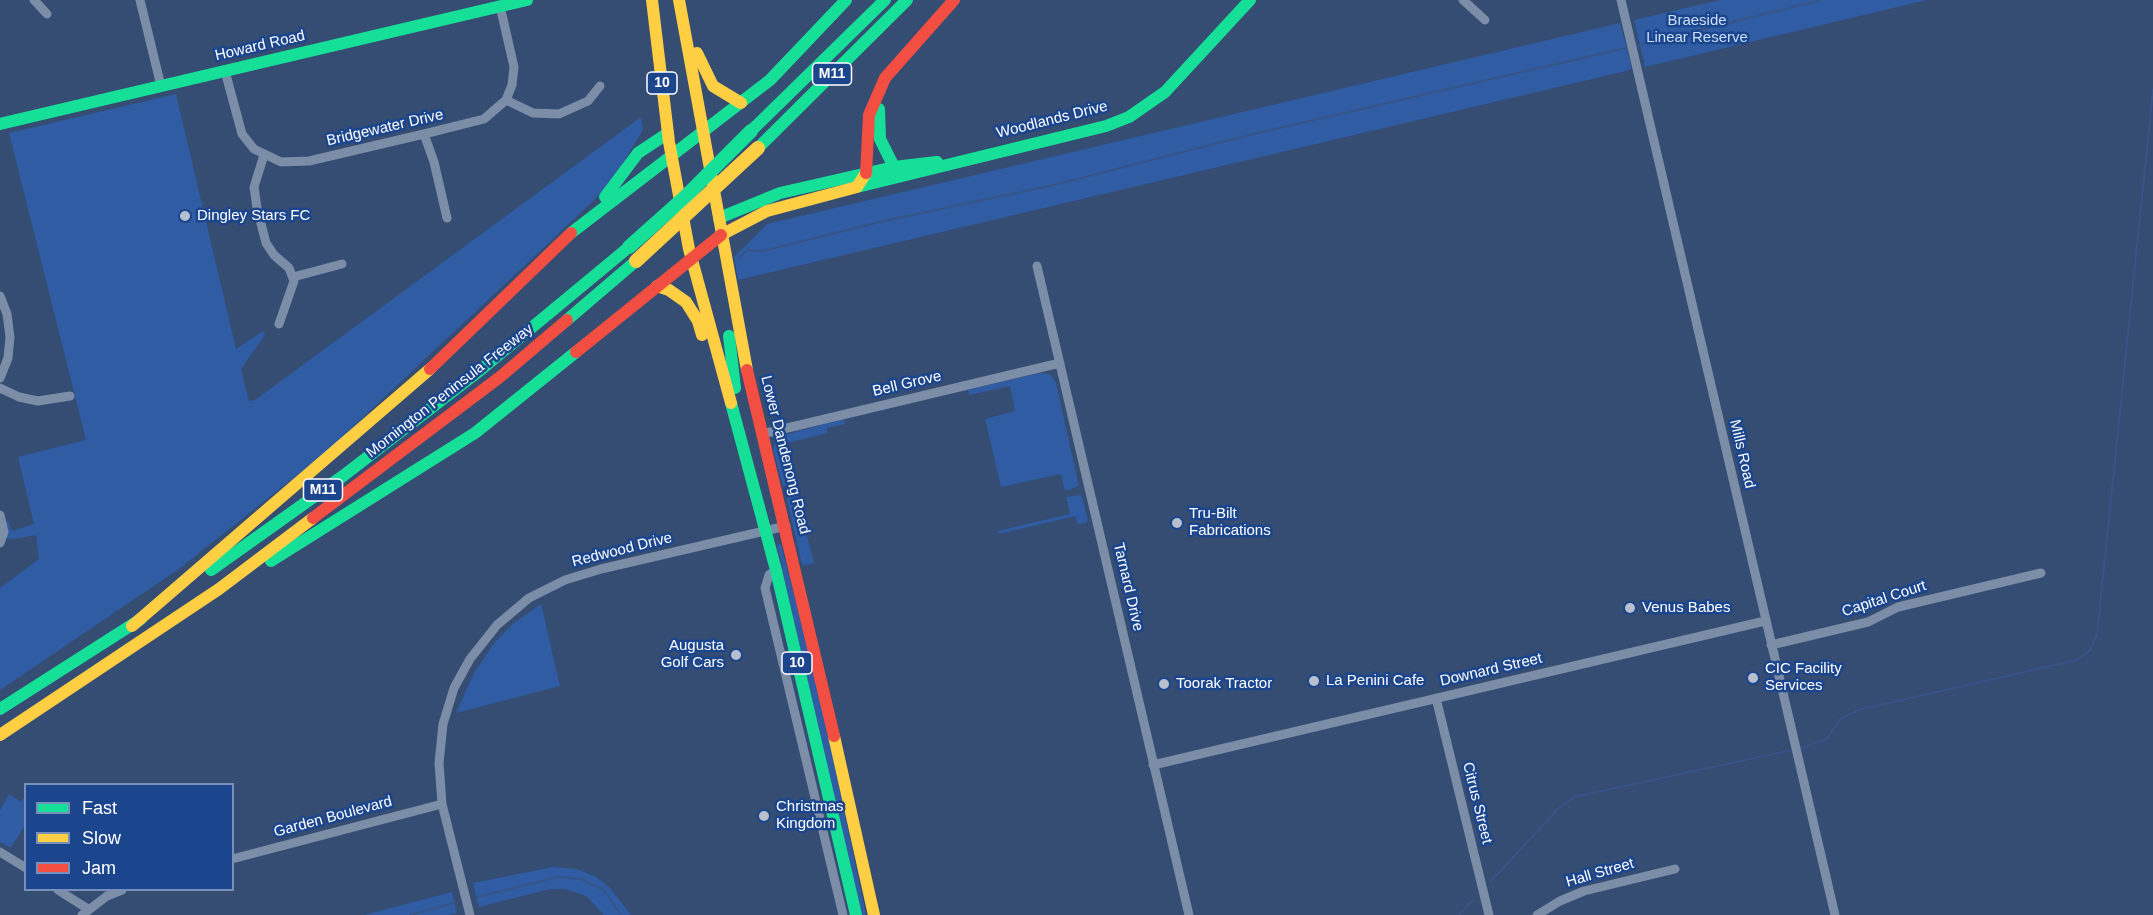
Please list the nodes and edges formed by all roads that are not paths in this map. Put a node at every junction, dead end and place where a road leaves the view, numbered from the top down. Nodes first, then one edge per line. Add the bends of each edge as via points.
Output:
1 (34, 0) edge
2 (140, 0) edge
3 (527, 0) edge
4 (652, 0) edge
5 (680, 0) edge
6 (846, 0) edge
7 (885, 0) edge
8 (907, 0) edge
9 (954, 0) edge
10 (1250, 0) edge
11 (1621, 0) edge
12 (1469, 2) edge
13 (500, 6) junction
14 (46, 14) dead end
15 (1485, 20) dead end
16 (225, 71) junction
17 (882, 84) junction
18 (160, 86) junction
19 (600, 86) dead end
20 (506, 100) junction
21 (741, 103) junction
22 (0, 124) edge
23 (704, 131) junction
24 (668, 133) junction
25 (424, 134) junction
26 (671, 154) junction
27 (264, 155) junction
28 (959, 160) junction
29 (894, 167) junction
30 (866, 173) junction
31 (857, 187) junction
32 (447, 218) dead end
33 (719, 218) junction
34 (572, 232) junction
35 (717, 238) junction
36 (691, 258) junction
37 (342, 264) dead end
38 (1037, 266) dead end
39 (293, 277) junction
40 (657, 286) junction
41 (0, 296) edge
42 (279, 324) dead end
43 (1060, 363) junction
44 (0, 378) edge
45 (0, 388) edge
46 (70, 396) dead end
47 (734, 413) junction
48 (762, 434) junction
49 (741, 435) junction
50 (0, 515) edge
51 (786, 526) junction
52 (764, 532) junction
53 (0, 543) edge
54 (776, 570) junction
55 (2041, 573) dead end
56 (179, 615) junction
57 (1765, 621) junction
58 (132, 626) junction
59 (1771, 645) junction
60 (1436, 698) junction
61 (0, 710) edge
62 (0, 735) edge
63 (1153, 765) junction
64 (442, 804) junction
65 (0, 852) edge
66 (234, 858) edge
67 (24, 867) edge
68 (1675, 869) dead end
69 (59, 891) edge
70 (120, 891) edge
71 (85, 912) edge
72 (470, 915) edge
73 (843, 915) edge
74 (856, 915) edge
75 (874, 915) edge
76 (1188, 915) edge
77 (1489, 915) edge
78 (1537, 915) edge
79 (1835, 915) edge

1 - 14 street
2 - 18 street
3 - 13 main road, Howard Road
4 - 24 main road, 10
5 - 21 main road via 705,74 721,93
5 - 23 main road, 10
6 - 21 main road via 787,64
7 - 58 main road, Mornington Peninsula Freeway / M11, bridge via 629,247 483,368 343,476
8 - 56 main road, Mornington Peninsula Freeway / M11, bridge via 758,148 636,261 500,377
9 - 17 main road via 900,58
10 - 28 main road, Woodlands Drive via 1165,92 1129,117 1106,126
11 - 57 street, Mills Road
12 - 15 street
13 - 16 main road, Howard Road
13 - 20 street via 514,67
16 - 18 main road, Howard Road
16 - 27 street, Bridgewater Drive via 242,134
17 - 29 main road via 879,134
17 - 30 main road via 869,115
18 - 22 main road, Howard Road
19 - 20 street via 588,101 559,114 533,112
20 - 25 street, Bridgewater Drive via 484,119
21 - 23 main road
23 - 26 main road
23 - 33 main road, 10
24 - 26 main road, 10
24 - 34 main road via 639,153
25 - 27 street, Bridgewater Drive via 296,164
25 - 32 street
26 - 34 main road
26 - 36 main road, 10
27 - 39 street via 254,187 261,227 269,250
28 - 29 main road, Woodlands Drive
28 - 31 main road, Woodlands Drive
29 - 30 main road, Woodlands Drive
30 - 31 main road
30 - 33 main road, Woodlands Drive via 775,194
31 - 35 main road, Woodlands Drive via 767,211
33 - 35 main road via 714,227
34 - 58 main road via 430,369
35 - 36 main road, Woodlands Drive
35 - 48 main road, Lower Dandenong Road / 10
35 - 49 main road
36 - 40 main road, Woodlands Drive
36 - 47 main road, 10
37 - 39 street
38 - 43 street, Tarnard Drive
39 - 42 street
40 - 47 main road via 677,295 692,310 712,370
40 - 56 main road, Woodlands Drive via 467,439
41 - 44 street via 10,337 8,358
43 - 48 street, Bell Grove
43 - 63 street, Tarnard Drive
45 - 46 street via 38,400
47 - 49 main road, 10
48 - 51 main road, Lower Dandenong Road / 10
49 - 52 main road, 10
50 - 53 street via 4,532
51 - 52 street, Redwood Drive
51 - 75 main road, Lower Dandenong Road / 10
52 - 54 main road, 10
52 - 64 street, Redwood Drive via 564,580 530,598 497,625 470,659 454,688 443,724 439,763
54 - 73 street via 769,575 765,588
54 - 74 main road, 10
55 - 59 street, Capital Court via 1898,607 1868,622
56 - 62 main road, Mornington Peninsula Freeway / M11
57 - 59 street, Mills Road
57 - 60 street, Downard Street
58 - 61 main road, Mornington Peninsula Freeway / M11
59 - 79 street, Mills Road
60 - 63 street, Downard Street
60 - 77 street, Citrus Street
63 - 76 street, Tarnard Drive
64 - 66 street, Garden Boulevard
64 - 72 street, Redwood Drive
65 - 67 street
68 - 78 street, Hall Street via 1584,891
69 - 71 street
70 - 71 street

